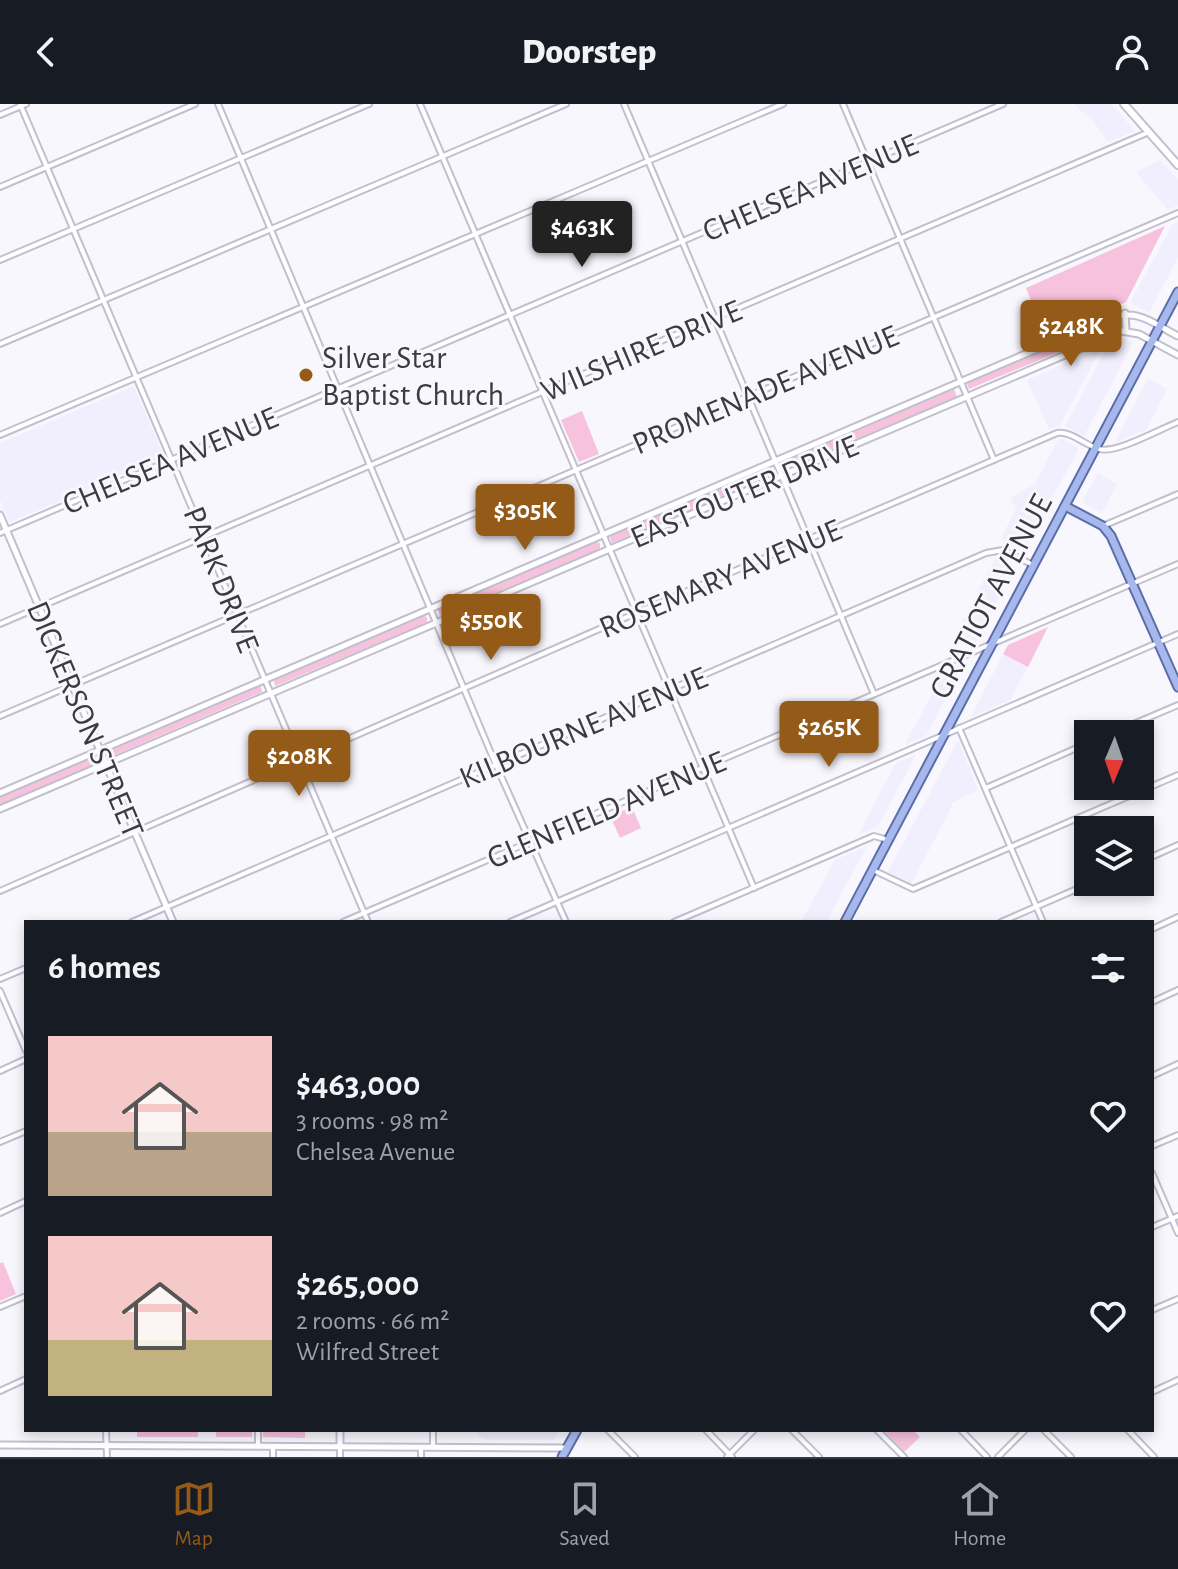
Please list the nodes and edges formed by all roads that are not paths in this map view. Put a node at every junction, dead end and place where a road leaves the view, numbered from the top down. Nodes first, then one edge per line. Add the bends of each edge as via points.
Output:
1 (195, 104) edge
2 (218, 104) edge
3 (369, 104) edge
4 (420, 104) edge
5 (566, 104) edge
6 (624, 104) edge
7 (783, 104) edge
8 (843, 104) edge
9 (1003, 104) edge
10 (1124, 104) edge
11 (22, 105) edge
12 (0, 115) edge
13 (1149, 132) junction
14 (442, 156) junction
15 (241, 158) junction
16 (648, 161) junction
17 (867, 162) junction
18 (1178, 165) edge
19 (47, 167) junction
20 (0, 187) edge
21 (1178, 213) edge
22 (73, 229) junction
23 (271, 229) junction
24 (475, 234) junction
25 (900, 239) junction
26 (683, 241) junction
27 (0, 260) edge
28 (1178, 292) edge
29 (104, 300) junction
30 (304, 307) junction
31 (1125, 313) junction
32 (509, 315) junction
33 (715, 318) junction
34 (933, 318) junction
35 (1160, 327) junction
36 (1126, 330) junction
37 (1178, 336) edge
38 (1152, 341) junction
39 (0, 344) edge
40 (1178, 355) edge
41 (137, 377) junction
42 (960, 381) junction
43 (339, 388) junction
44 (541, 392) junction
45 (967, 396) junction
46 (748, 397) junction
47 (1178, 422) edge
48 (0, 435) edge
49 (1095, 448) junction
50 (173, 459) junction
51 (775, 460) junction
52 (994, 460) junction
53 (371, 465) junction
54 (574, 471) junction
55 (781, 475) junction
56 (1178, 494) edge
57 (1065, 506) junction
58 (0, 515) edge
59 (1103, 526) junction
60 (3, 532) edge
61 (602, 534) junction
62 (204, 536) junction
63 (809, 540) junction
64 (402, 545) junction
65 (608, 550) junction
66 (1178, 564) edge
67 (1034, 565) junction
68 (1133, 584) junction
69 (39, 607) junction
70 (431, 609) junction
71 (636, 613) junction
72 (237, 615) junction
73 (841, 616) junction
74 (436, 622) junction
75 (0, 624) edge
76 (1178, 634) edge
77 (993, 642) junction
78 (1159, 642) junction
79 (264, 680) junction
80 (72, 685) junction
81 (1178, 687) edge
82 (464, 689) junction
83 (669, 690) junction
84 (270, 693) junction
85 (874, 694) junction
86 (1178, 705) edge
87 (0, 716) edge
88 (1143, 720) edge
89 (959, 728) junction
90 (945, 734) junction
91 (1074, 749) edge
92 (100, 750) junction
93 (298, 761) junction
94 (107, 764) junction
95 (496, 765) junction
96 (702, 768) junction
97 (1178, 775) edge
98 (986, 788) junction
99 (0, 793) edge
100 (0, 809) edge
101 (728, 828) junction
102 (135, 833) junction
103 (330, 836) junction
104 (888, 840) junction
105 (530, 842) junction
106 (1178, 845) edge
107 (1011, 847) junction
108 (1154, 856) edge
109 (873, 870) junction
110 (754, 888) junction
111 (1074, 890) edge
112 (0, 891) edge
113 (557, 902) junction
114 (167, 906) junction
115 (1036, 907) junction
116 (364, 913) junction
117 (1178, 917) edge
118 (136, 920) edge
119 (172, 920) edge
120 (348, 920) edge
121 (367, 920) edge
122 (515, 920) edge
123 (565, 920) edge
124 (679, 920) edge
125 (846, 920) edge
126 (1006, 920) edge
127 (1042, 920) edge
128 (1154, 928) edge
129 (24, 969) edge
130 (0, 979) edge
131 (1178, 990) edge
132 (0, 991) edge
133 (1154, 1001) edge
134 (24, 1046) edge
135 (24, 1060) edge
136 (1178, 1064) edge
137 (0, 1071) edge
138 (1154, 1075) edge
139 (24, 1132) edge
140 (1178, 1135) edge
141 (0, 1142) edge
142 (1154, 1145) edge
143 (1154, 1177) edge
144 (24, 1202) edge
145 (0, 1213) edge
146 (1175, 1217) edge
147 (1154, 1226) edge
148 (1178, 1233) edge
149 (24, 1297) edge
150 (1178, 1299) edge
151 (0, 1307) edge
152 (1154, 1309) edge
153 (24, 1380) edge
154 (1178, 1380) edge
155 (0, 1391) edge
156 (1154, 1391) edge
157 (106, 1432) edge
158 (258, 1432) edge
159 (340, 1432) edge
160 (433, 1432) edge
161 (576, 1432) edge
162 (610, 1432) edge
163 (708, 1432) edge
164 (752, 1432) edge
165 (794, 1432) edge
166 (879, 1432) edge
167 (963, 1432) edge
168 (1023, 1432) edge
169 (1046, 1432) edge
170 (1130, 1432) edge
171 (0, 1445) edge
172 (107, 1446) junction
173 (258, 1446) junction
174 (273, 1446) junction
175 (340, 1446) junction
176 (421, 1447) junction
177 (433, 1447) junction
178 (567, 1448) junction
179 (729, 1456) edge
180 (107, 1457) edge
181 (273, 1457) edge
182 (340, 1457) edge
183 (421, 1457) edge
184 (562, 1457) edge
185 (635, 1457) edge
186 (819, 1457) edge
187 (904, 1457) edge
188 (987, 1457) edge
189 (998, 1457) edge
190 (1071, 1457) edge
191 (1154, 1457) edge

1 - 19 street
2 - 15 street
3 - 15 street
4 - 14 street
5 - 14 street
6 - 16 street
7 - 16 street
8 - 17 street
9 - 17 street, CHELSEA AVENUE
10 - 13 main road
11 - 12 street
11 - 19 street, PARK DRIVE
13 - 18 main road
13 - 25 street, WILSHIRE DRIVE
14 - 23 street
14 - 24 street
15 - 22 street
15 - 23 street
16 - 24 street
16 - 26 street
17 - 25 street
17 - 26 street, CHELSEA AVENUE
19 - 20 street
19 - 22 street, PARK DRIVE
21 - 34 street, PROMENADE AVENUE
22 - 27 street
22 - 29 street, PARK DRIVE
23 - 29 street
23 - 30 street
24 - 30 street
24 - 32 street
25 - 33 street, WILSHIRE DRIVE
25 - 34 street
26 - 32 street, CHELSEA AVENUE
26 - 33 street
28 - 35 main road, GRATIOT AVENUE
29 - 39 street
29 - 41 street, PARK DRIVE
30 - 41 street
30 - 43 street
31 - 35 street
31 - 36 street
31 - 42 street, EAST OUTER DRIVE
32 - 43 street, CHELSEA AVENUE
32 - 44 street
33 - 44 street, WILSHIRE DRIVE
33 - 46 street
34 - 42 street
34 - 46 street, PROMENADE AVENUE
35 - 37 street
35 - 38 main road, GRATIOT AVENUE
36 - 38 street
36 - 45 street, EAST OUTER DRIVE
38 - 40 street
38 - 49 main road, GRATIOT AVENUE
41 - 48 street
41 - 50 street, PARK DRIVE
42 - 45 street
42 - 51 street, EAST OUTER DRIVE
43 - 50 street, CHELSEA AVENUE
43 - 53 street
44 - 53 street, WILSHIRE DRIVE
44 - 54 street
45 - 52 street
45 - 55 street, EAST OUTER DRIVE
46 - 51 street
46 - 54 street, PROMENADE AVENUE
47 - 49 street via 1108,451
49 - 52 street, ROSEMARY AVENUE via 1059,433
49 - 57 main road, GRATIOT AVENUE
50 - 60 street, CHELSEA AVENUE
50 - 62 street, PARK DRIVE
51 - 55 street
51 - 61 street, EAST OUTER DRIVE
52 - 63 street, ROSEMARY AVENUE
53 - 62 street, WILSHIRE DRIVE
53 - 64 street
54 - 61 street
54 - 64 street, PROMENADE AVENUE
55 - 63 street
55 - 65 street, EAST OUTER DRIVE
56 - 59 street
57 - 59 main road
57 - 67 main road, GRATIOT AVENUE
58 - 60 street, DICKERSON STREET
59 - 68 main road
60 - 69 street, DICKERSON STREET
61 - 65 street
61 - 70 street, EAST OUTER DRIVE
62 - 69 street, WILSHIRE DRIVE
62 - 72 street, PARK DRIVE
63 - 71 street, ROSEMARY AVENUE
63 - 73 street
64 - 70 street
64 - 72 street, PROMENADE AVENUE
65 - 71 street
65 - 74 street, EAST OUTER DRIVE
66 - 68 street, GLENFIELD AVENUE
67 - 73 street, KILBOURNE AVENUE via 995,550
67 - 77 main road, GRATIOT AVENUE
68 - 77 street, GLENFIELD AVENUE
68 - 78 main road
69 - 75 street, WILSHIRE DRIVE
69 - 80 street, DICKERSON STREET
70 - 74 street
70 - 79 street, EAST OUTER DRIVE
71 - 82 street, ROSEMARY AVENUE
71 - 83 street
72 - 79 street, PARK DRIVE
72 - 80 street, PROMENADE AVENUE
73 - 83 street, KILBOURNE AVENUE
73 - 85 street
74 - 82 street
74 - 84 street, EAST OUTER DRIVE
76 - 78 street
77 - 85 street, GLENFIELD AVENUE
77 - 90 main road, GRATIOT AVENUE
78 - 81 main road
78 - 89 street
79 - 84 street, PARK DRIVE
79 - 92 street, EAST OUTER DRIVE
80 - 87 street, PROMENADE AVENUE
80 - 92 street, DICKERSON STREET
82 - 93 street, ROSEMARY AVENUE
82 - 95 street
83 - 95 street, KILBOURNE AVENUE
83 - 96 street
84 - 93 street, PARK DRIVE
84 - 94 street, EAST OUTER DRIVE
85 - 96 street, GLENFIELD AVENUE
86 - 88 street
89 - 90 street
89 - 98 street
90 - 101 street
90 - 104 main road, GRATIOT AVENUE
91 - 98 street
92 - 94 street, DICKERSON STREET
92 - 99 street, EAST OUTER DRIVE
93 - 102 street, ROSEMARY AVENUE
93 - 103 street, PARK DRIVE
94 - 100 street, EAST OUTER DRIVE
94 - 102 street, DICKERSON STREET
95 - 103 street, KILBOURNE AVENUE
95 - 105 street
96 - 101 street
96 - 105 street, GLENFIELD AVENUE
97 - 107 street
98 - 107 street
101 - 110 street
101 - 113 street
102 - 112 street, ROSEMARY AVENUE
102 - 114 street, DICKERSON STREET
103 - 114 street, KILBOURNE AVENUE
103 - 116 street, PARK DRIVE
104 - 109 main road, GRATIOT AVENUE
104 - 110 street via 874,836
105 - 113 street
105 - 116 street, GLENFIELD AVENUE
106 - 108 street
107 - 109 street via 913,889
107 - 115 street
109 - 125 main road, GRATIOT AVENUE
110 - 124 street
111 - 115 street
113 - 122 street
113 - 123 street
114 - 118 street, KILBOURNE AVENUE
114 - 119 street, DICKERSON STREET
115 - 126 street
115 - 127 street
116 - 120 street, GLENFIELD AVENUE
116 - 121 street, PARK DRIVE
117 - 128 street
129 - 130 street
131 - 133 street
132 - 134 street
135 - 137 street
136 - 138 street
139 - 141 street
140 - 142 street
143 - 146 street
144 - 145 street
146 - 147 street
146 - 148 street
149 - 151 street
150 - 152 street
153 - 155 street
154 - 156 street
157 - 172 street
158 - 173 street
159 - 175 street
160 - 177 street
161 - 178 main road
162 - 185 street
163 - 179 street
164 - 179 street
165 - 186 street
166 - 187 street
167 - 188 street
168 - 189 street
169 - 190 street
170 - 191 street
171 - 172 street
172 - 173 street
172 - 180 street
173 - 174 street
174 - 175 street
174 - 181 street
175 - 176 street
175 - 182 street
176 - 177 street
176 - 183 street
177 - 178 street
178 - 184 main road

